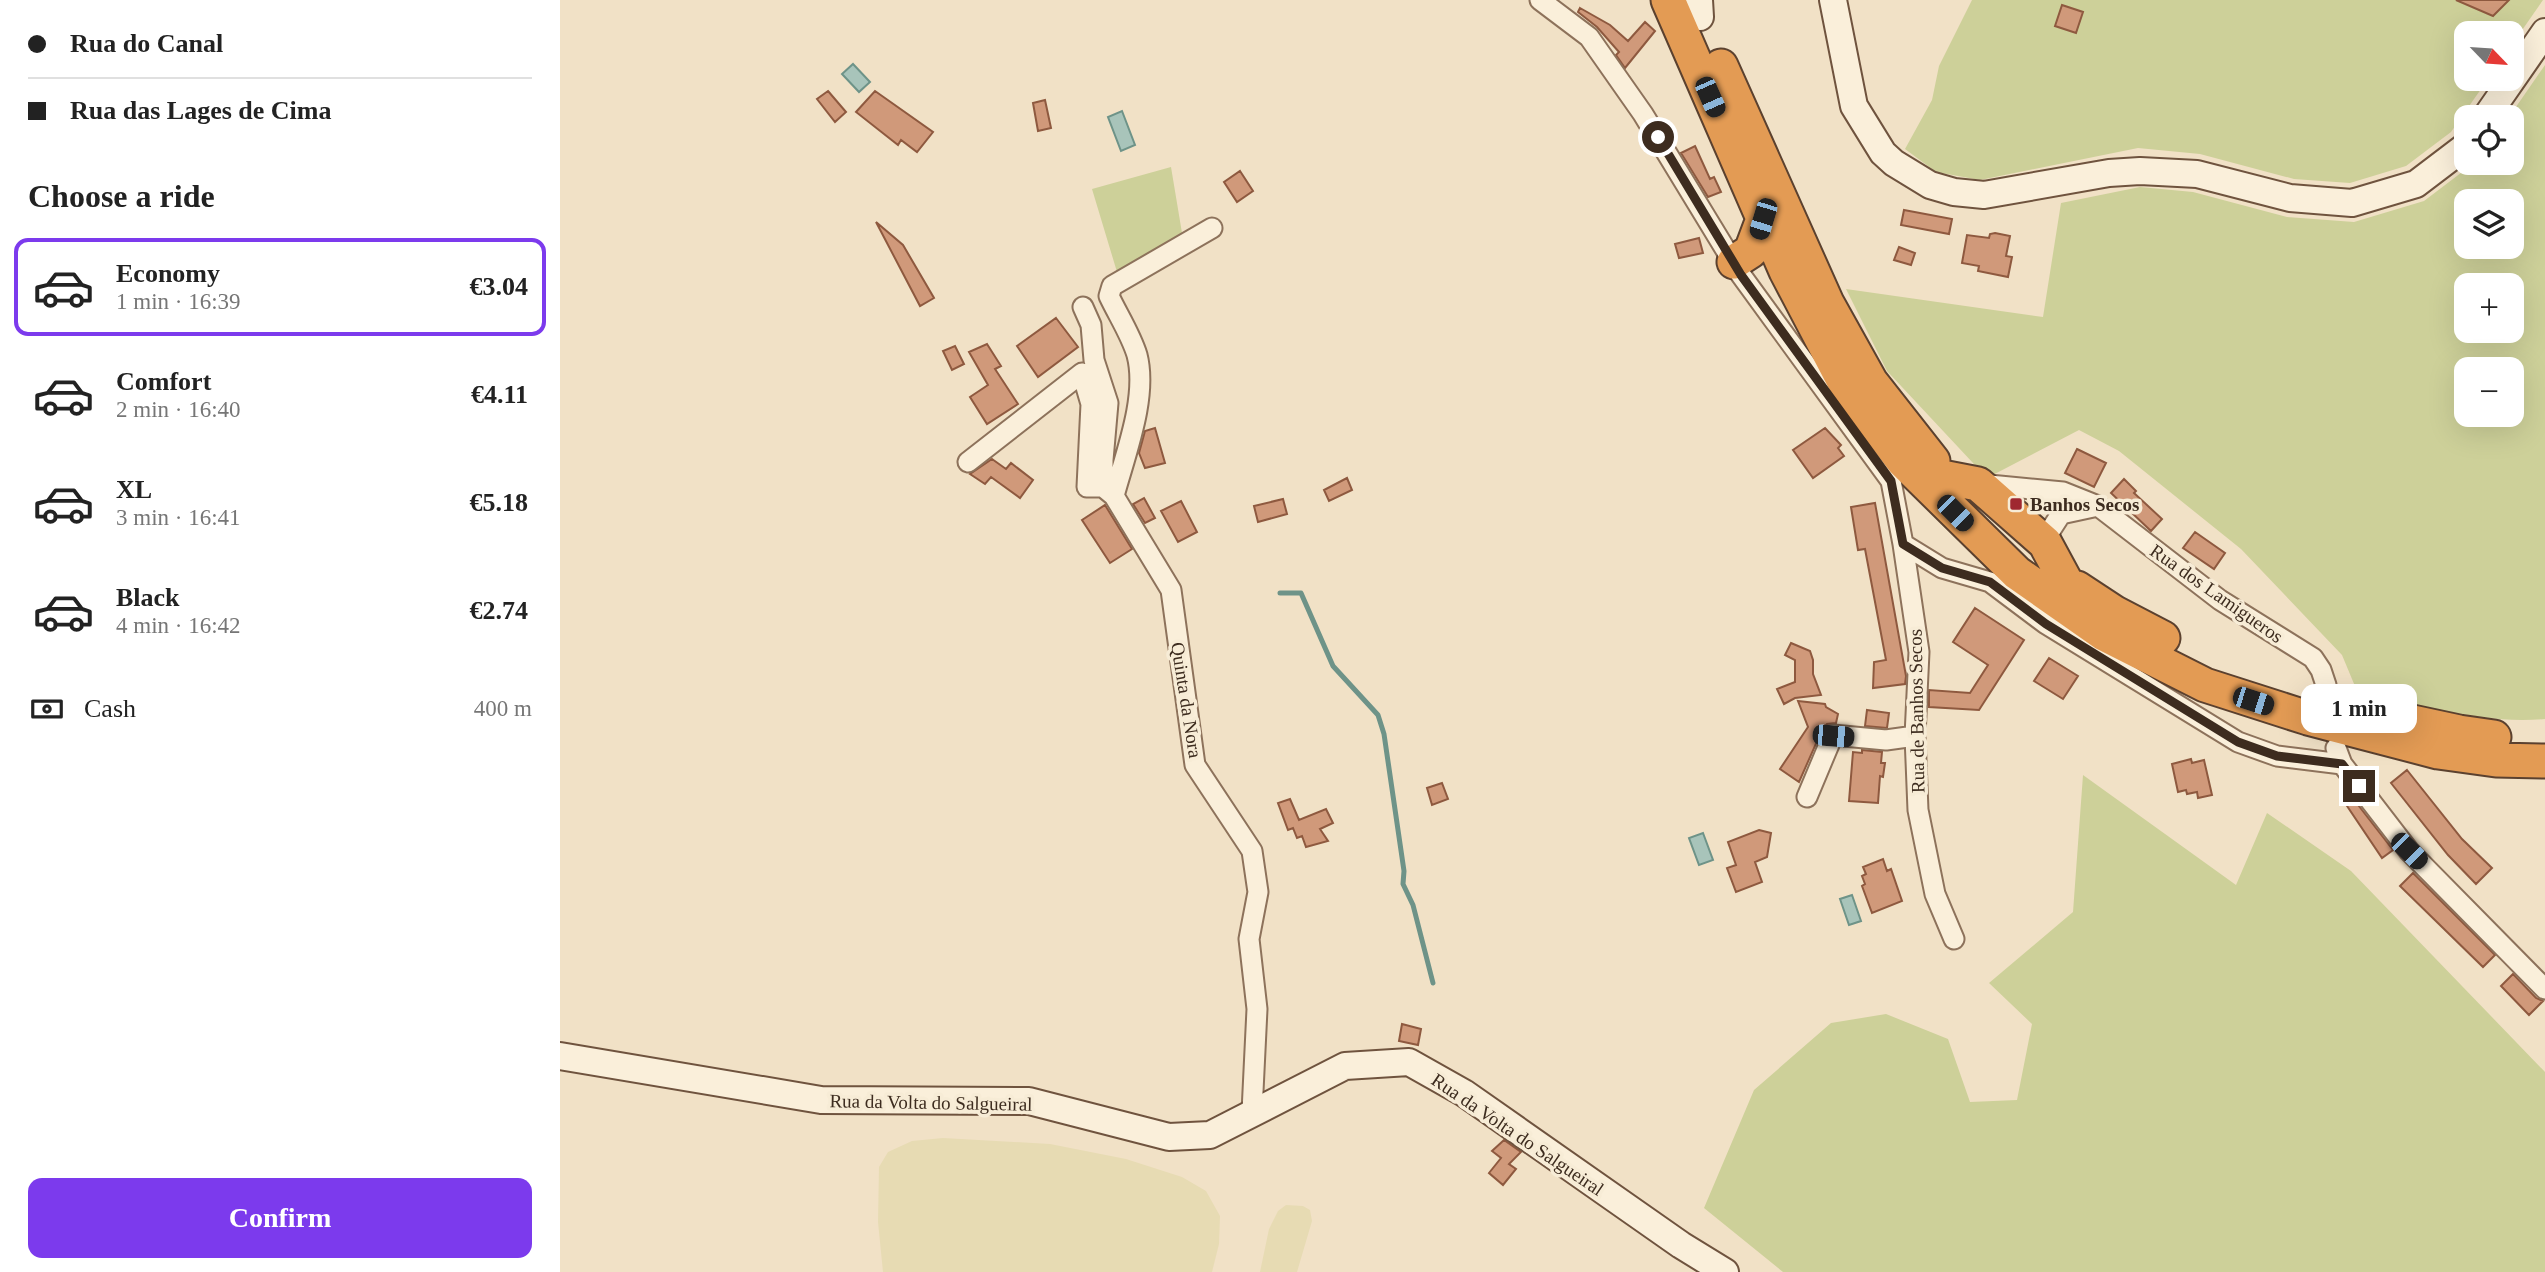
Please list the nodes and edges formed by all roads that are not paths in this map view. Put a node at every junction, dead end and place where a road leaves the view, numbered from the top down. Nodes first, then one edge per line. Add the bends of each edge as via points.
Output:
1 (1668, 0) edge
2 (1833, 0) edge
3 (1543, 1) edge
4 (1697, 6) edge
5 (2545, 32) edge
6 (2494, 105) edge
7 (2454, 155) edge
8 (1763, 219) junction
9 (1212, 228) dead end
10 (1737, 269) junction
11 (1786, 271) junction
12 (1083, 307) dead end
13 (968, 462) dead end
14 (1963, 481) junction
15 (1108, 492) junction
16 (2098, 506) junction
17 (2045, 543) junction
18 (1903, 544) junction
19 (2065, 580) junction
20 (2326, 685) tunnel mouth
21 (1915, 736) junction
22 (2545, 738) edge
23 (2545, 761) edge
24 (1807, 797) dead end
25 (1954, 939) dead end
26 (2545, 989) edge
27 (560, 1056) edge
28 (1252, 1112) junction
29 (1725, 1272) edge

1 - 8 highway
2 - 7 main road via 1854,106 1894,163 1930,185 1954,192 1984,195 2140,171 2197,174 2290,198 2352,203 2416,184
3 - 10 street, Rua de Banhos Secos via 1589,37 1643,114
4 - 14 highway via 1827,303 1871,382
5 - 6 main road
8 - 10 highway via 1751,251
8 - 11 highway
9 - 15 street via 1112,286 1109,296 1136,354 1141,382 1131,432
10 - 11 highway via 1757,265
10 - 18 street, Rua de Banhos Secos via 1891,481
11 - 23 highway via 1851,396 1903,461 2017,573 2104,634 2205,685 2308,718 2438,752
12 - 15 street via 1108,403 1102,460
13 - 15 street, Quinta da Nora via 1082,373 1091,404 1087,488
14 - 16 street, Rua dos Lamigueros via 2063,492
14 - 17 highway
14 - 19 highway via 2029,559
15 - 28 street, Quinta da Nora via 1171,590 1195,765 1252,851 1258,892 1249,939 1256,1009
16 - 17 street via 2061,514
16 - 20 street, Rua dos Lamigueros via 2220,600 2313,658
17 - 19 highway
18 - 21 street, Rua de Banhos Secos via 1919,653
18 - 26 street via 1942,568 1990,582 2046,624 2238,742 2277,756 2339,756 2409,851
19 - 22 highway via 2115,613 2212,664 2315,701 2459,732
21 - 24 street via 1885,740 1833,736
21 - 25 street, Rua de Banhos Secos via 1923,838 1935,894
27 - 28 main road, Rua da Volta do Salgueiral via 821,1100 1029,1101 1169,1137 1210,1135
28 - 29 main road, Rua da Volta do Salgueiral via 1345,1066 1409,1062 1464,1093

